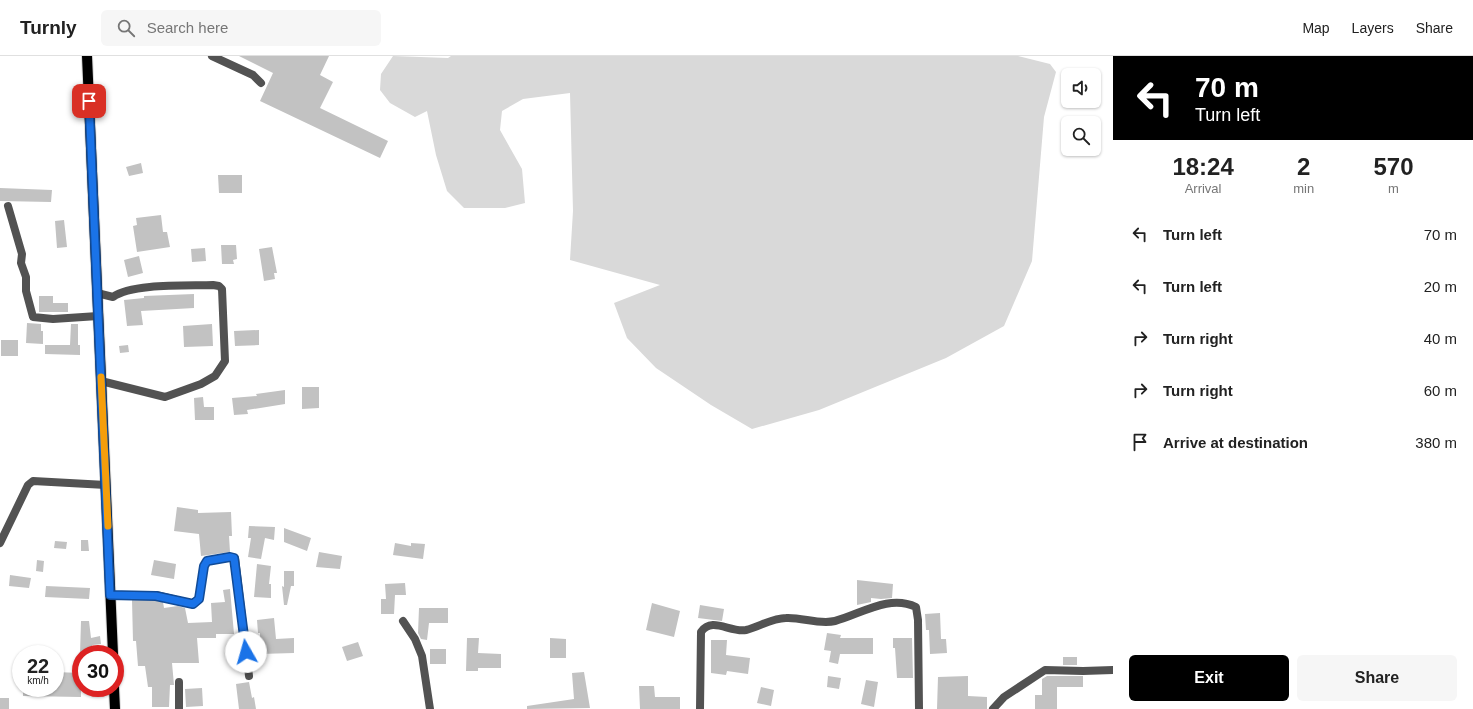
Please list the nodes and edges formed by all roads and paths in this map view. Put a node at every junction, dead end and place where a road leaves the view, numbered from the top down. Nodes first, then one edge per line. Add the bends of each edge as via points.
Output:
1 (87, 56) edge
2 (212, 56) edge
3 (261, 83) dead end
4 (8, 206) dead end
5 (97, 293) junction
6 (98, 316) junction
7 (101, 381) junction
8 (106, 485) junction
9 (0, 543) edge
10 (110, 595) junction
11 (403, 621) dead end
12 (113, 645) edge
13 (1113, 670) edge
14 (249, 676) dead end
15 (179, 682) dead end
16 (114, 697) edge
17 (115, 709) edge
18 (179, 709) edge
19 (430, 709) edge
20 (700, 709) edge
21 (919, 709) edge
22 (993, 709) edge

1 - 5 main road
2 - 3 street via 253,75
4 - 6 street via 22,254 21,263 33,317 53,319
5 - 6 main road
5 - 7 street via 113,297 124,290 139,288 219,286 222,289 226,361 215,376 165,397
6 - 7 main road
7 - 8 main road
8 - 9 street via 33,481 28,485
8 - 10 main road
10 - 12 main road
10 - 14 street via 156,596 193,604 199,599 207,561 234,558
11 - 19 street via 422,656
13 - 22 street via 1045,670 1004,696
15 - 18 street
16 - 17 main road
20 - 21 street via 700,638 704,626 711,624 742,630 787,618 834,621 855,612 893,602 916,607

